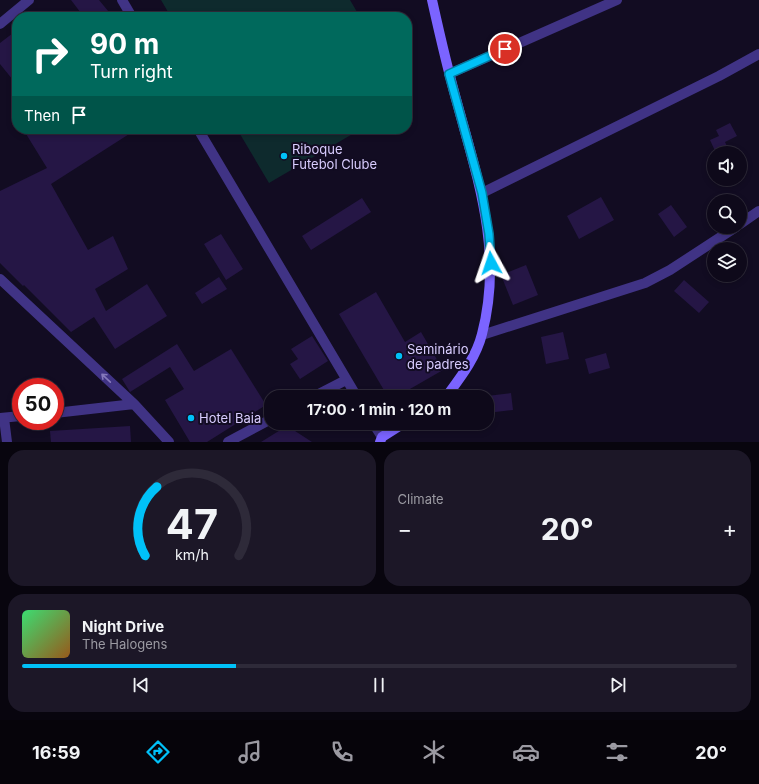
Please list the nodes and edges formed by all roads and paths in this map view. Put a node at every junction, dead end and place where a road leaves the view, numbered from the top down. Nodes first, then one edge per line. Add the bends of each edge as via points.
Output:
1 (29, 0) edge
2 (122, 0) edge
3 (432, 0) edge
4 (617, 0) edge
5 (14, 12) edge
6 (129, 12) edge
7 (12, 14) edge
8 (0, 24) edge
9 (759, 54) edge
10 (449, 74) junction
11 (201, 134) edge
12 (482, 193) junction
13 (759, 211) edge
14 (747, 219) edge
15 (725, 234) edge
16 (0, 279) edge
17 (482, 335) junction
18 (346, 380) junction
19 (327, 390) edge
20 (352, 390) edge
21 (451, 390) edge
22 (134, 404) junction
23 (64, 412) edge
24 (12, 417) edge
25 (2, 418) edge
26 (264, 423) edge
27 (376, 430) edge
28 (394, 430) edge
29 (381, 439) edge
30 (7, 442) edge
31 (169, 442) edge
32 (228, 442) edge

1 - 5 street
2 - 6 street
3 - 10 main road
4 - 10 street
7 - 8 street
9 - 12 street
10 - 12 main road
11 - 18 street
12 - 17 main road via 491,263 490,292
13 - 14 street
15 - 17 street via 645,283
22 -> 16 street
17 - 21 main road via 468,367
18 - 19 street
18 - 20 street
22 - 23 street
22 - 31 street
24 - 25 street
25 - 30 street
26 - 32 street
27 - 29 street
28 - 29 main road

